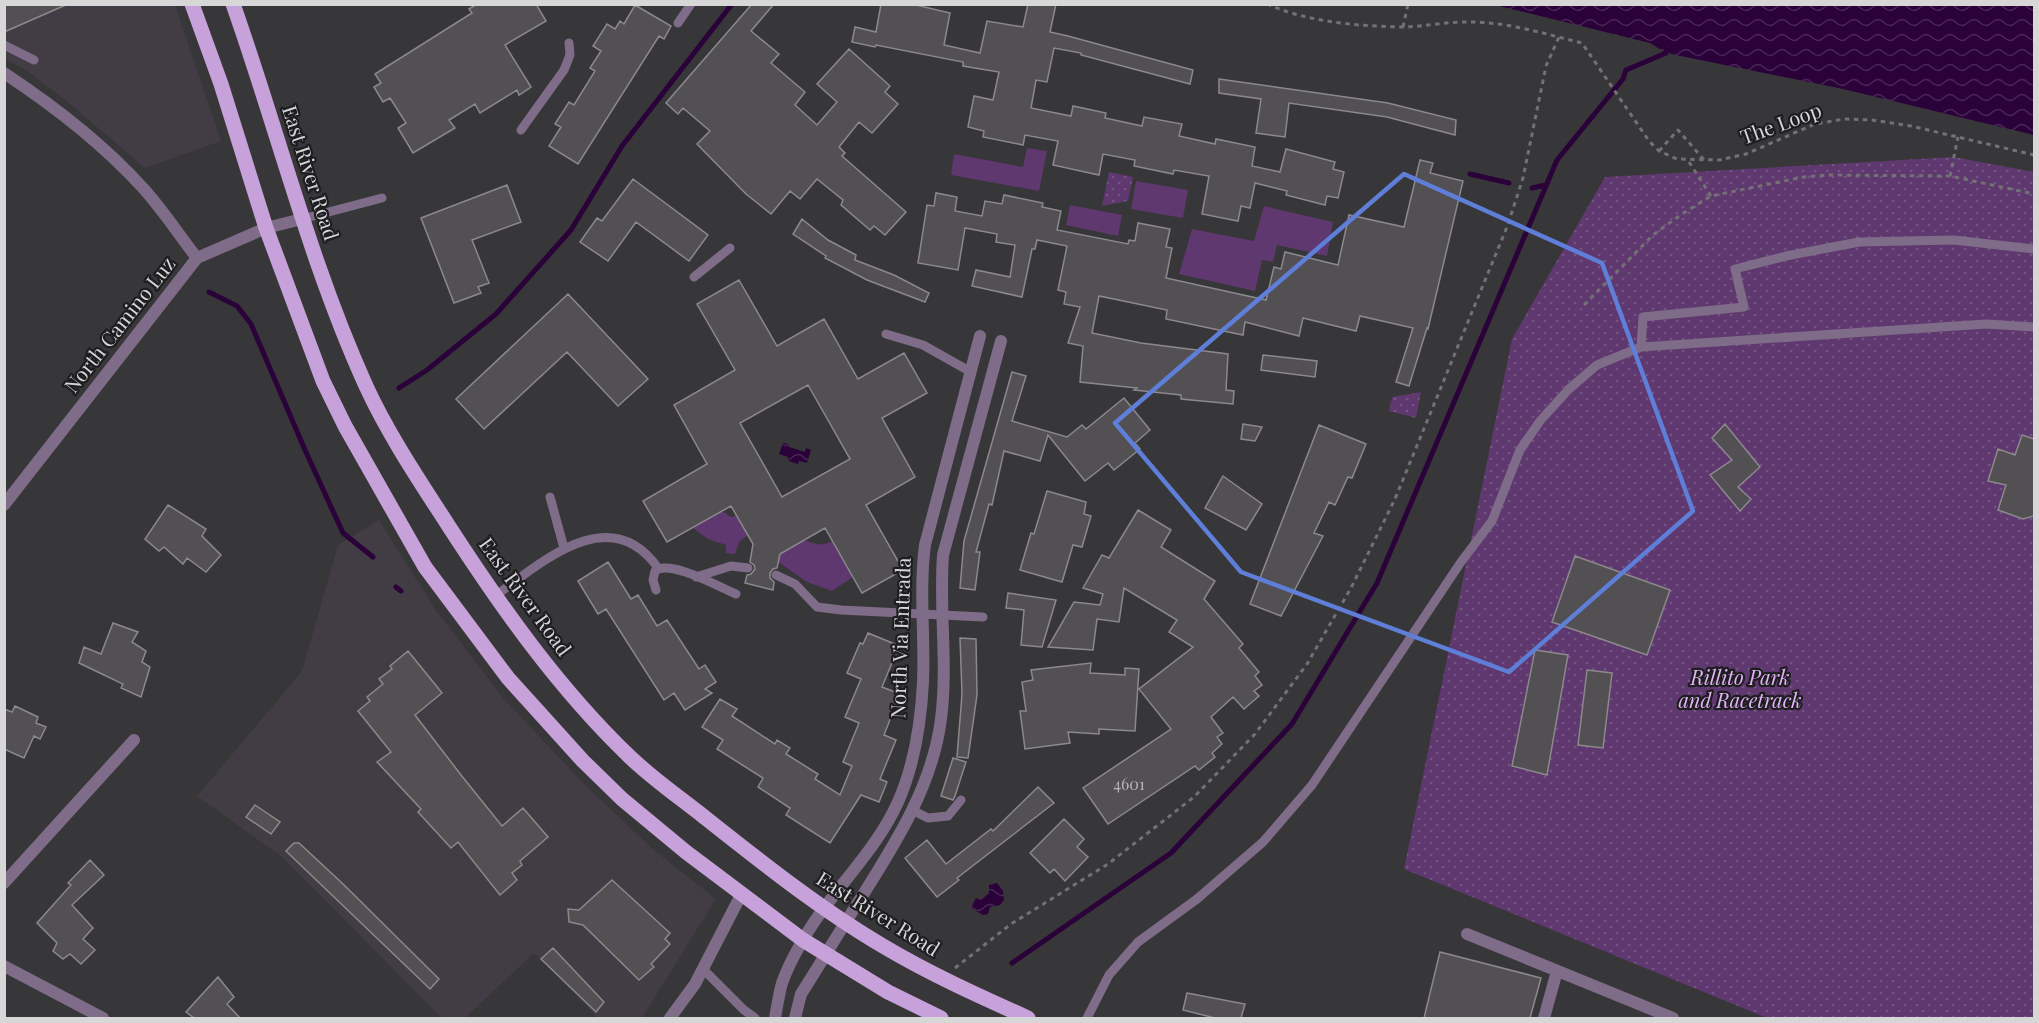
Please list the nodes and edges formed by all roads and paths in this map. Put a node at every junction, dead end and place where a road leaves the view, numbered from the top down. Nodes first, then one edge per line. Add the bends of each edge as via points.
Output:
1 (192, 4) edge
2 (232, 4) edge
3 (692, 4) edge
4 (1267, 4) edge
5 (1408, 4) edge
6 (678, 23) dead end
7 (1403, 27) junction
8 (1559, 37) junction
9 (568, 43) dead end
10 (4, 45) edge
11 (34, 60) dead end
12 (4, 73) edge
13 (521, 130) dead end
14 (1958, 137) junction
15 (1659, 151) junction
16 (2034, 155) edge
17 (1689, 161) junction
18 (1705, 161) junction
19 (1950, 176) junction
20 (2034, 194) edge
21 (1711, 196) junction
22 (382, 198) dead end
23 (302, 219) junction
24 (266, 228) junction
25 (730, 248) dead end
26 (2034, 249) edge
27 (197, 258) junction
28 (694, 277) dead end
29 (1584, 304) dead end
30 (2034, 327) edge
31 (886, 334) dead end
32 (980, 336) dead end
33 (1001, 341) dead end
34 (1641, 347) junction
35 (971, 372) junction
36 (550, 497) dead end
37 (4, 505) edge
38 (564, 548) junction
39 (658, 568) junction
40 (748, 568) dead end
41 (776, 575) dead end
42 (696, 577) junction
43 (656, 590) dead end
44 (736, 594) dead end
45 (495, 596) junction
46 (921, 614) junction
47 (944, 616) junction
48 (983, 617) dead end
49 (134, 740) dead end
50 (961, 800) dead end
51 (912, 810) junction
52 (4, 883) edge
53 (741, 895) junction
54 (824, 908) junction
55 (846, 922) junction
56 (1467, 934) dead end
57 (803, 940) junction
58 (825, 954) junction
59 (4, 966) edge
60 (703, 969) junction
61 (1557, 971) junction
62 (942, 978) junction
63 (103, 1018) edge
64 (670, 1018) edge
65 (755, 1018) edge
66 (774, 1018) edge
67 (795, 1018) edge
68 (941, 1018) edge
69 (1028, 1018) edge
70 (1087, 1018) edge
71 (1544, 1018) edge
72 (1672, 1018) edge

1 - 24 main road
2 - 23 main road, East River Road
3 - 6 lane
4 - 7 path via 1329,22
5 - 7 path
7 - 8 path via 1488,23
8 - 15 path, The Loop via 1582,43
8 - 62 path via 1546,66 1523,178 1507,227 1395,499 1351,588 1307,664 1255,734 1194,797 1108,864 1011,924
9 - 13 lane via 570,55 564,70
10 - 11 lane
12 - 27 street via 40,96 93,140 143,188
14 - 16 path, The Loop
14 - 18 path, The Loop via 1844,119 1815,124 1746,154
14 - 19 path
15 - 17 path, The Loop
15 - 18 path via 1677,130
17 - 18 path, The Loop
17 - 21 path
19 - 20 path
19 - 21 path via 1804,177
21 - 29 path via 1653,235
22 - 23 lane
23 - 24 street, North Camino Luz
23 - 45 main road, East River Road via 367,388 420,482
24 - 27 street, North Camino Luz
24 - 53 main road via 323,381 425,567 508,678 583,761 631,807
25 - 28 lane
26 - 34 lane via 1954,240 1859,242 1755,264 1735,269 1744,307 1643,317
27 - 37 street, North Camino Luz
30 - 34 lane via 1986,324
31 - 35 lane via 923,345
32 - 35 street, North Via Entrada
33 - 47 street, North Via Entrada via 943,555
34 - 70 lane via 1597,365 1540,421 1520,450 1492,521 1312,785 1263,842 1197,899 1138,942 1109,975
35 - 46 street, North Via Entrada via 925,545
36 - 38 lane
38 - 39 lane via 600,537 619,540 645,551
38 - 45 lane
39 - 42 lane via 671,567
39 - 43 lane via 653,575
40 - 42 lane via 731,566
41 - 46 lane via 795,584 817,607
42 - 44 lane
45 - 54 main road, East River Road via 552,670 632,759
46 - 47 lane
46 - 54 street, North Via Entrada via 920,718 898,803 860,863
47 - 48 lane
47 - 51 street, North Via Entrada via 941,720
49 - 52 street
50 - 51 lane via 948,816 928,818
51 - 55 street, North Via Entrada
53 - 57 main road
53 - 60 street
54 - 55 main road, East River Road
54 - 57 street, North Via Entrada
55 - 58 street, North Via Entrada
55 - 62 main road, East River Road
56 - 61 street
57 - 58 main road
57 - 66 street, North Via Entrada via 783,981
58 - 67 street, North Via Entrada via 801,994
58 - 68 main road
59 - 63 street
60 - 64 street
60 - 65 lane
61 - 71 street
61 - 72 street
62 - 69 main road, East River Road

